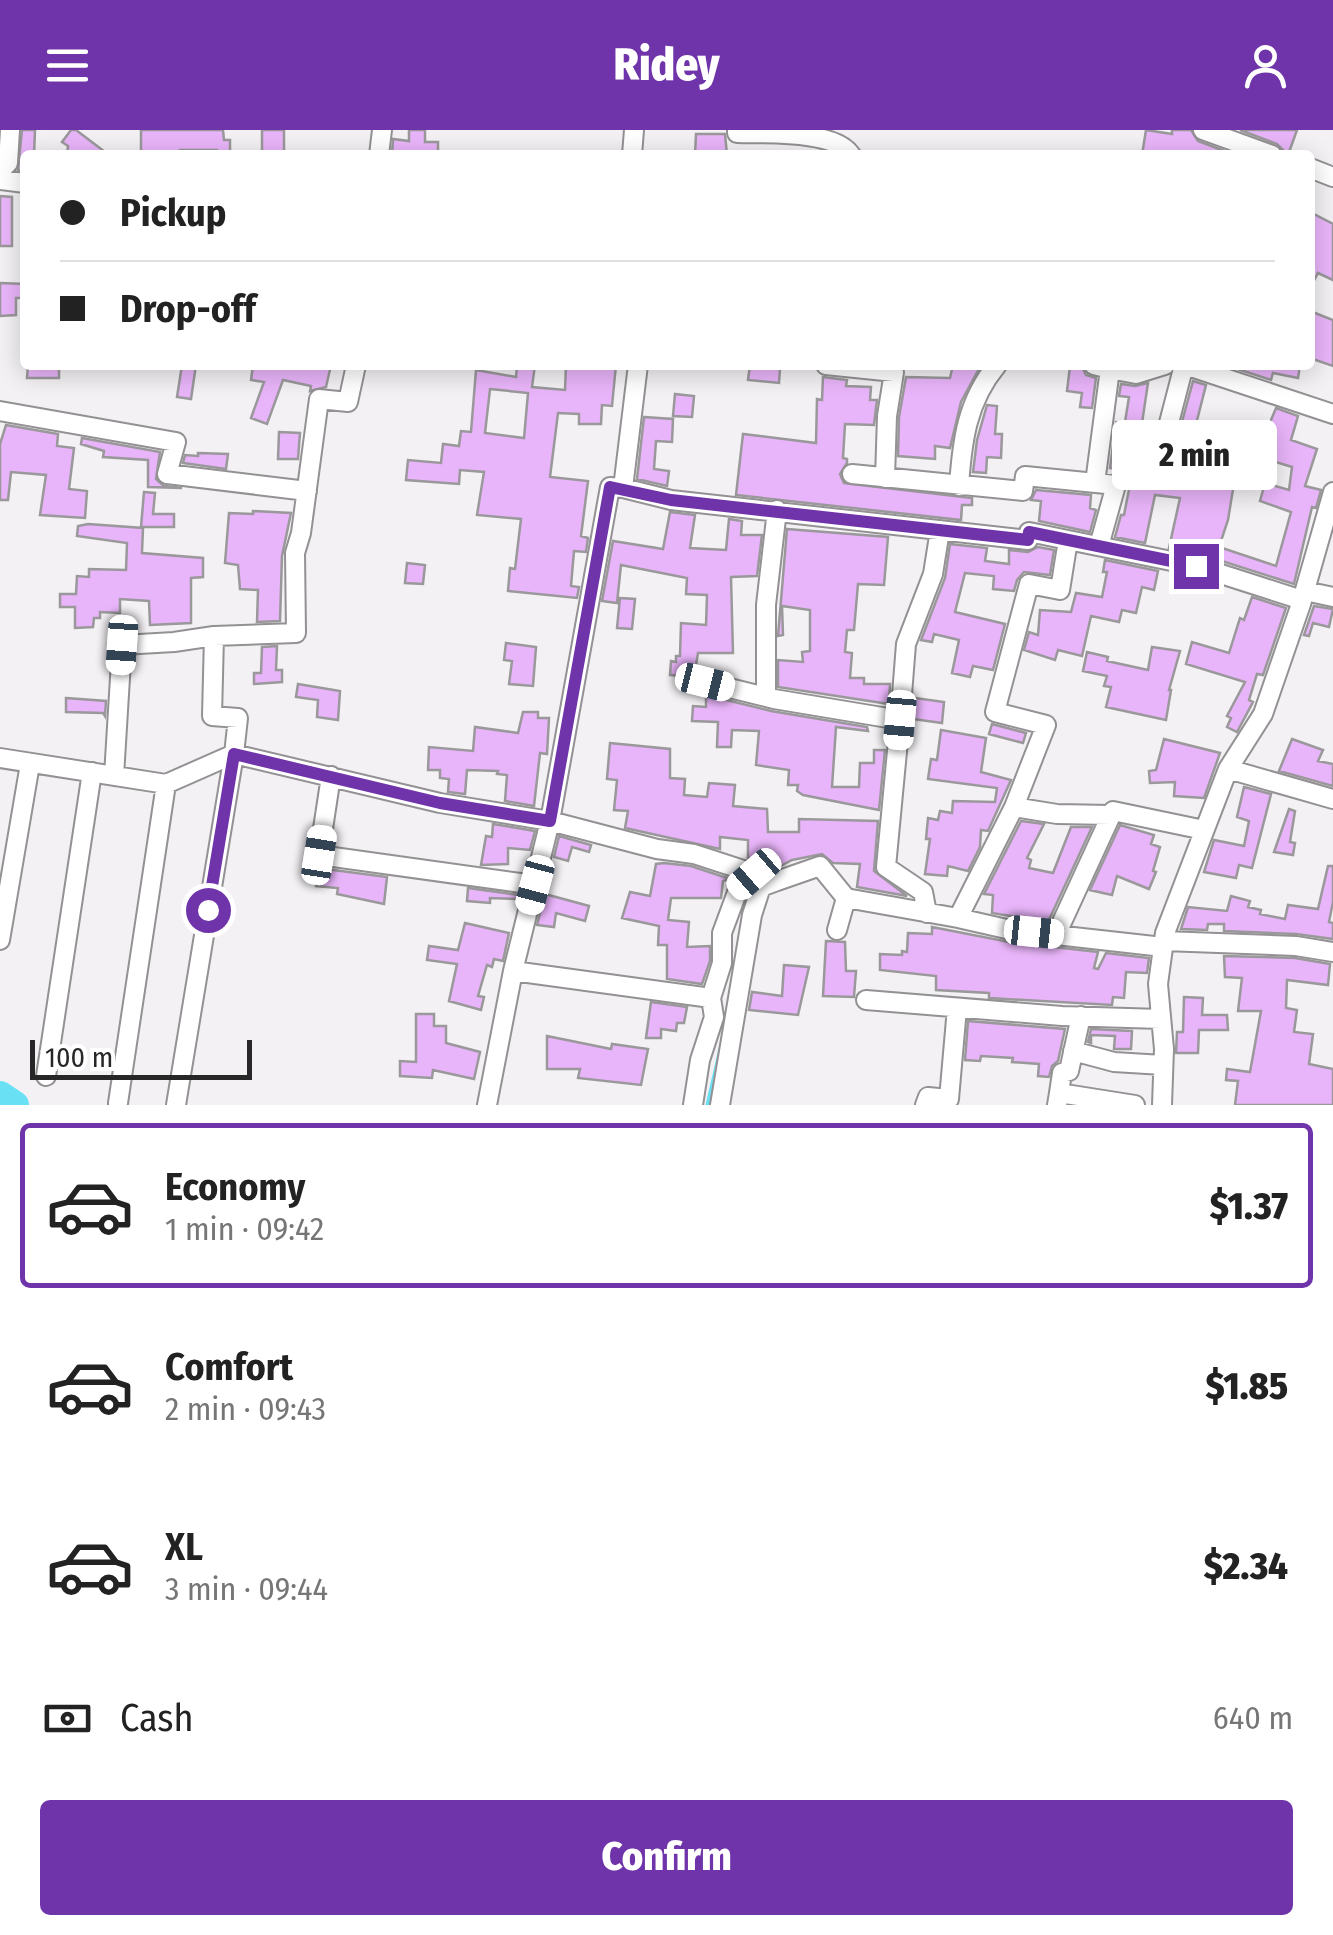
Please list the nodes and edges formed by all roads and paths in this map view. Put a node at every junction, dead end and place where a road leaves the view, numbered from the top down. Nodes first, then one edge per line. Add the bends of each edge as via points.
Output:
1 (10, 130) edge
2 (737, 130) edge
3 (1203, 130) edge
4 (848, 150) edge
5 (1258, 150) edge
6 (0, 171) edge
7 (355, 370) edge
8 (637, 370) edge
9 (875, 370) edge
10 (994, 370) edge
11 (1102, 370) edge
12 (1117, 370) edge
13 (1149, 370) edge
14 (1183, 370) edge
15 (1227, 372) edge
16 (0, 411) edge
17 (1333, 414) edge
18 (1158, 468) dead end
19 (852, 474) dead end
20 (885, 478) junction
21 (1095, 482) junction
22 (959, 486) junction
23 (623, 488) junction
24 (307, 492) junction
25 (1333, 492) edge
26 (777, 510) junction
27 (940, 530) junction
28 (1068, 540) junction
29 (1100, 546) junction
30 (1303, 595) junction
31 (1333, 597) edge
32 (214, 636) junction
33 (705, 682) dead end
34 (766, 698) junction
35 (900, 720) junction
36 (234, 754) junction
37 (0, 758) edge
38 (30, 764) junction
39 (1228, 769) junction
40 (92, 772) junction
41 (114, 776) junction
42 (331, 776) junction
43 (166, 784) junction
44 (1333, 799) edge
45 (1014, 807) junction
46 (1110, 815) junction
47 (550, 821) junction
48 (1204, 830) junction
49 (754, 874) junction
50 (777, 881) junction
51 (535, 885) junction
52 (846, 898) junction
53 (927, 913) junction
54 (958, 918) junction
55 (838, 930) dead end
56 (1056, 935) junction
57 (0, 940) edge
58 (1163, 944) junction
59 (1333, 952) edge
60 (512, 971) junction
61 (711, 998) junction
62 (866, 1000) dead end
63 (957, 1008) junction
64 (1080, 1016) junction
65 (1161, 1019) junction
66 (1073, 1052) junction
67 (1163, 1065) junction
68 (46, 1076) dead end
69 (1058, 1099) edge
70 (118, 1103) edge
71 (176, 1105) edge
72 (487, 1105) edge
73 (693, 1105) edge
74 (720, 1105) edge
75 (925, 1105) edge
76 (1135, 1105) edge
77 (1162, 1105) edge

1 - 6 street via 8,163
2 - 4 street via 820,137
3 - 5 street
7 - 24 street via 348,402 318,399
8 - 23 street
9 - 20 street via 894,372
10 - 22 street via 968,413
11 - 21 street
12 - 13 street
14 - 18 street
15 - 17 street
16 - 24 street via 176,442 167,474
19 - 20 street
20 - 22 street
21 - 22 street via 1025,476 1023,491
21 - 29 street via 1116,485
23 - 26 street via 671,500
23 - 47 street via 610,487
24 - 32 street via 295,553 296,633
25 - 30 street
26 - 27 street
26 - 34 street via 766,605
27 - 28 street
27 - 35 street via 933,574 906,644
28 - 29 street
28 - 45 street via 1060,590 1029,584 995,712 1046,726
29 - 30 street
30 - 31 street
30 - 39 street via 1263,714
32 - 36 street via 212,716 238,718
32 - 41 street via 122,645
33 - 34 street
34 - 35 street
35 - 53 street via 886,867 923,892
36 - 42 street
36 - 43 street
36 - 71 street
37 - 38 street
38 - 40 street
38 - 57 street
39 - 44 street
39 - 48 street
40 - 41 street
40 - 68 street
41 - 43 street
42 - 47 street
42 - 51 street via 319,855
43 - 70 street
45 - 46 street
45 - 54 street
46 - 48 street via 1112,810
46 - 56 street
47 - 49 street
47 - 51 street
48 - 58 street
49 - 50 street
49 - 61 street via 739,887 722,933 722,963
50 - 52 street via 820,866
50 - 74 street via 761,887 752,915
51 - 60 street
52 - 53 street
52 - 55 street
53 - 54 street
54 - 56 street
56 - 58 street
58 - 59 street
58 - 65 street
60 - 61 street
60 - 72 street
61 - 73 street via 714,1017
62 - 63 street
63 - 64 street
63 - 75 street via 949,1099 928,1097
64 - 65 street
64 - 66 street
65 - 67 street
66 - 67 street
66 - 69 street
67 - 77 street
69 - 76 street

